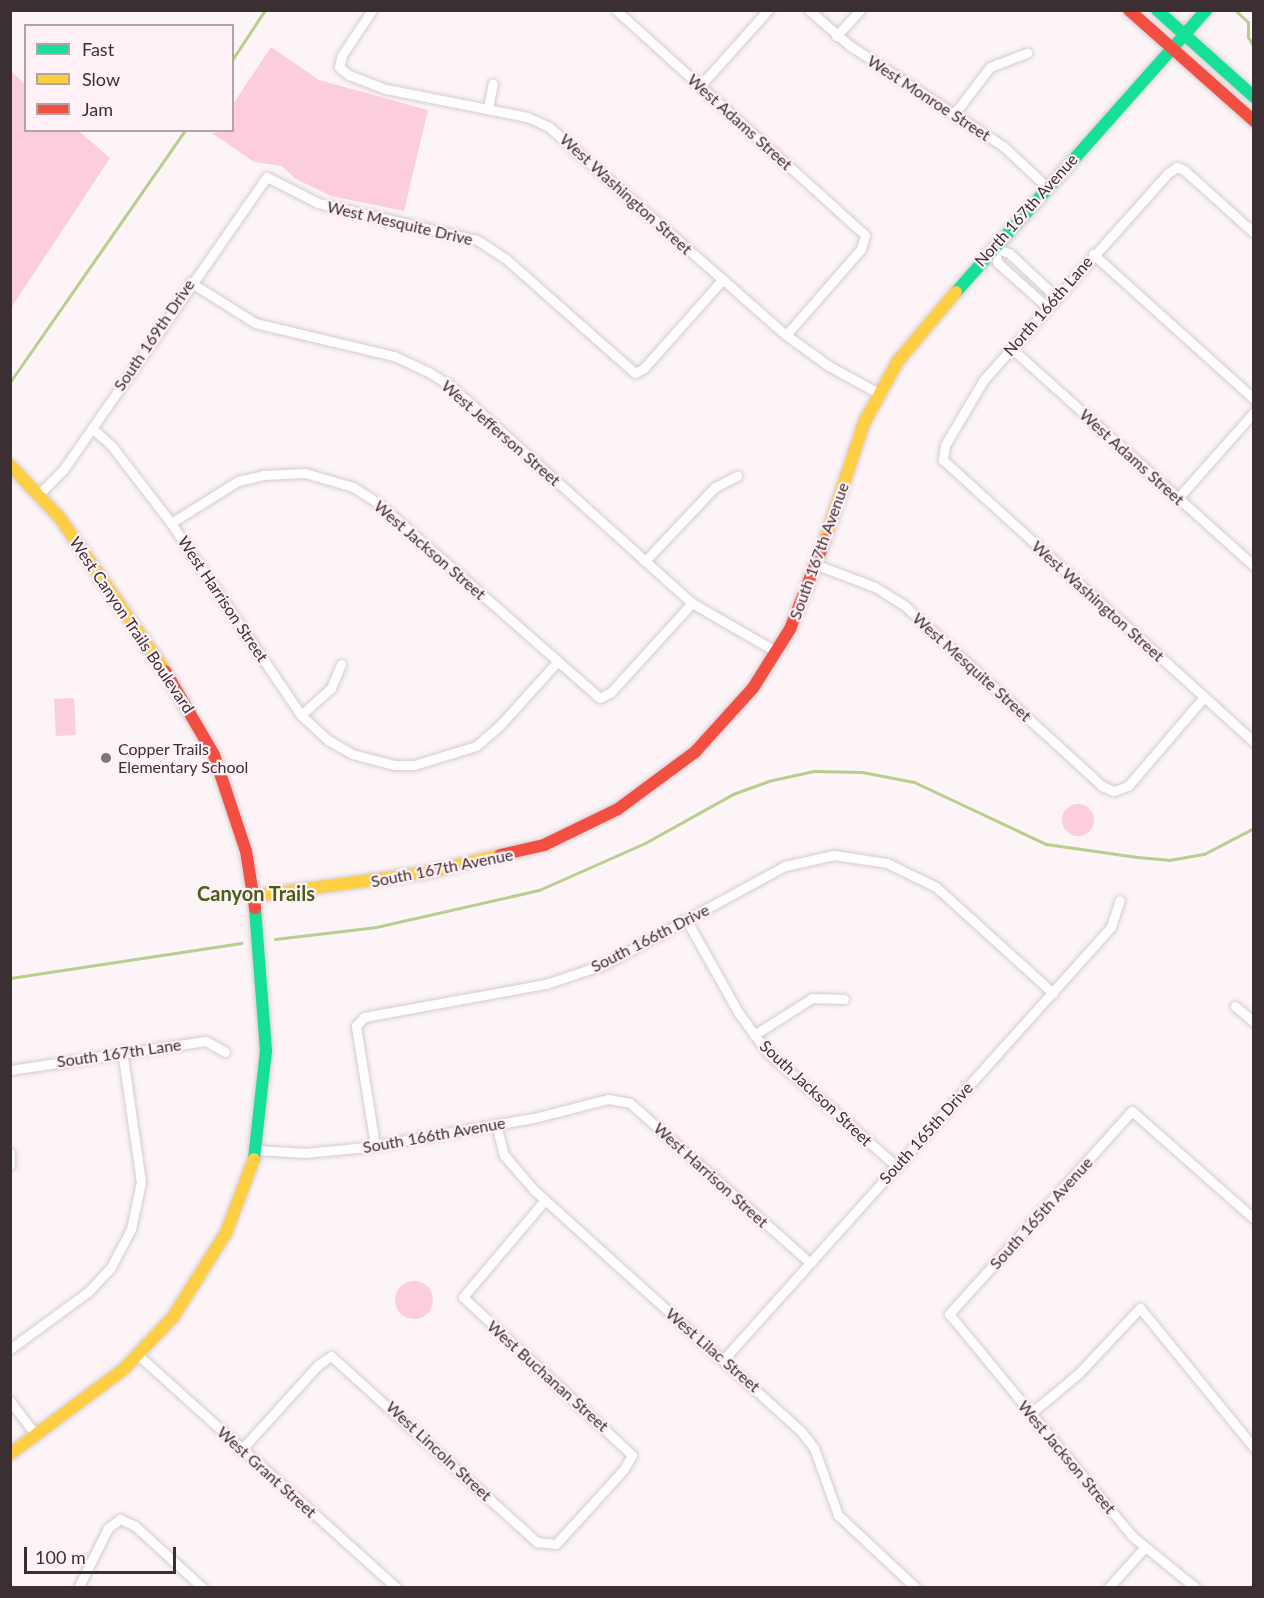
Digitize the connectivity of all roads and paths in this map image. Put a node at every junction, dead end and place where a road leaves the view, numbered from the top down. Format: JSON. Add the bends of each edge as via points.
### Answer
{"nodes":[{"id":1,"x":372,"y":10,"type":"edge"},
{"id":2,"x":616,"y":10,"type":"edge"},
{"id":3,"x":768,"y":10,"type":"edge"},
{"id":4,"x":809,"y":10,"type":"edge"},
{"id":5,"x":860,"y":10,"type":"edge"},
{"id":6,"x":1129,"y":10,"type":"edge"},
{"id":7,"x":1157,"y":10,"type":"edge"},
{"id":8,"x":1206,"y":10,"type":"edge"},
{"id":9,"x":1184,"y":35,"type":"junction"},
{"id":10,"x":836,"y":36,"type":"junction"},
{"id":11,"x":1172,"y":48,"type":"junction"},
{"id":12,"x":1027,"y":52,"type":"dead end"},
{"id":13,"x":493,"y":83,"type":"dead end"},
{"id":14,"x":700,"y":86,"type":"junction"},
{"id":15,"x":1254,"y":97,"type":"edge"},
{"id":16,"x":488,"y":108,"type":"junction"},
{"id":17,"x":954,"y":114,"type":"junction"},
{"id":18,"x":1254,"y":121,"type":"edge"},
{"id":19,"x":267,"y":177,"type":"joint"},
{"id":20,"x":1047,"y":187,"type":"junction"},
{"id":21,"x":1254,"y":232,"type":"edge"},
{"id":22,"x":993,"y":247,"type":"junction"},
{"id":23,"x":1093,"y":254,"type":"junction"},
{"id":24,"x":722,"y":280,"type":"junction"},
{"id":25,"x":190,"y":282,"type":"junction"},
{"id":26,"x":1055,"y":296,"type":"junction"},
{"id":27,"x":1046,"y":306,"type":"junction"},
{"id":28,"x":786,"y":335,"type":"junction"},
{"id":29,"x":1011,"y":348,"type":"junction"},
{"id":30,"x":878,"y":393,"type":"junction"},
{"id":31,"x":1254,"y":399,"type":"edge"},
{"id":32,"x":1254,"y":412,"type":"edge"},
{"id":33,"x":864,"y":423,"type":"joint"},
{"id":34,"x":92,"y":428,"type":"junction"},
{"id":35,"x":943,"y":460,"type":"joint"},
{"id":36,"x":10,"y":465,"type":"edge"},
{"id":37,"x":737,"y":476,"type":"dead end"},
{"id":38,"x":40,"y":493,"type":"junction"},
{"id":39,"x":1178,"y":498,"type":"junction"},
{"id":40,"x":171,"y":523,"type":"junction"},
{"id":41,"x":645,"y":561,"type":"junction"},
{"id":42,"x":817,"y":564,"type":"junction"},
{"id":43,"x":1254,"y":566,"type":"edge"},
{"id":44,"x":692,"y":603,"type":"junction"},
{"id":45,"x":777,"y":652,"type":"junction"},
{"id":46,"x":557,"y":662,"type":"junction"},
{"id":47,"x":342,"y":664,"type":"dead end"},
{"id":48,"x":1204,"y":697,"type":"junction"},
{"id":49,"x":301,"y":715,"type":"junction"},
{"id":50,"x":1254,"y":742,"type":"edge"},
{"id":51,"x":254,"y":896,"type":"junction"},
{"id":52,"x":1120,"y":900,"type":"dead end"},
{"id":53,"x":687,"y":921,"type":"junction"},
{"id":54,"x":1053,"y":993,"type":"junction"},
{"id":55,"x":844,"y":999,"type":"dead end"},
{"id":56,"x":1235,"y":1006,"type":"dead end"},
{"id":57,"x":1254,"y":1022,"type":"edge"},
{"id":58,"x":754,"y":1035,"type":"junction"},
{"id":59,"x":122,"y":1050,"type":"junction"},
{"id":60,"x":225,"y":1052,"type":"dead end"},
{"id":61,"x":10,"y":1070,"type":"edge"},
{"id":62,"x":608,"y":1099,"type":"joint"},
{"id":63,"x":496,"y":1124,"type":"junction"},
{"id":64,"x":375,"y":1145,"type":"junction"},
{"id":65,"x":257,"y":1150,"type":"junction"},
{"id":66,"x":10,"y":1153,"type":"edge"},
{"id":67,"x":10,"y":1165,"type":"edge"},
{"id":68,"x":896,"y":1166,"type":"junction"},
{"id":69,"x":545,"y":1200,"type":"junction"},
{"id":70,"x":1254,"y":1220,"type":"edge"},
{"id":71,"x":810,"y":1263,"type":"junction"},
{"id":72,"x":949,"y":1314,"type":"joint"},
{"id":73,"x":10,"y":1349,"type":"edge"},
{"id":74,"x":138,"y":1355,"type":"junction"},
{"id":75,"x":723,"y":1360,"type":"junction"},
{"id":76,"x":10,"y":1401,"type":"edge"},
{"id":77,"x":1031,"y":1413,"type":"junction"},
{"id":78,"x":36,"y":1435,"type":"junction"},
{"id":79,"x":1254,"y":1448,"type":"edge"},
{"id":80,"x":241,"y":1450,"type":"junction"},
{"id":81,"x":10,"y":1454,"type":"edge"},
{"id":82,"x":547,"y":1546,"type":"joint"},
{"id":83,"x":1145,"y":1547,"type":"junction"},
{"id":84,"x":78,"y":1587,"type":"edge"},
{"id":85,"x":203,"y":1587,"type":"edge"},
{"id":86,"x":397,"y":1587,"type":"edge"},
{"id":87,"x":916,"y":1587,"type":"edge"},
{"id":88,"x":1108,"y":1587,"type":"edge"},
{"id":89,"x":1196,"y":1587,"type":"edge"}],
"edges":[{"from":1,"to":16,"type":"street","name":"West Washington Street","via":[[342,55],[339,67],[349,75],[386,89]]},
{"from":2,"to":14,"type":"street","name":"West Adams Street"},
{"from":3,"to":14,"type":"street"},
{"from":4,"to":10,"type":"street","name":"West Monroe Street"},
{"from":5,"to":10,"type":"street"},
{"from":6,"to":11,"type":"street"},
{"from":7,"to":9,"type":"street"},
{"from":8,"to":9,"type":"street","name":"North 167th Avenue"},
{"from":9,"to":11,"type":"street","name":"North 167th Avenue"},
{"from":9,"to":15,"type":"street"},
{"from":10,"to":17,"type":"street","name":"West Monroe Street"},
{"from":11,"to":18,"type":"street"},
{"from":11,"to":20,"type":"street","name":"North 167th Avenue"},
{"from":12,"to":17,"type":"street","via":[[990,67]]},
{"from":13,"to":16,"type":"street"},
{"from":14,"to":28,"type":"street","name":"West Adams Street","via":[[865,235],[861,249]]},
{"from":16,"to":24,"type":"street","name":"West Washington Street","via":[[527,117],[561,135]]},
{"from":17,"to":20,"type":"street","name":"West Monroe Street","via":[[1016,156]]},
{"from":19,"to":24,"type":"street","name":"West Mesquite Drive","via":[[318,203],[477,240],[505,258],[635,373],[644,368]]},
{"from":19,"to":25,"type":"street","name":"South 169th Drive"},
{"from":20,"to":22,"type":"street","name":"North 167th Avenue"},
{"from":21,"to":23,"type":"street","name":"North 166th Lane","via":[[1177,167]]},
{"from":22,"to":26,"type":"street","via":[[1009,253]]},
{"from":22,"to":27,"type":"street","via":[[998,263]]},
{"from":22,"to":30,"type":"street","name":"North 167th Avenue","via":[[925,324]]},
{"from":23,"to":26,"type":"street","name":"North 166th Lane"},
{"from":23,"to":31,"type":"street"},
{"from":24,"to":28,"type":"street","name":"West Washington Street"},
{"from":25,"to":34,"type":"street","name":"South 169th Drive"},
{"from":25,"to":41,"type":"street","name":"West Jefferson Street","via":[[255,323],[394,356],[430,373],[452,387]]},
{"from":26,"to":27,"type":"street","name":"North 166th Lane"},
{"from":27,"to":29,"type":"street","name":"North 166th Lane"},
{"from":28,"to":30,"type":"street","name":"West Washington Street","via":[[829,366]]},
{"from":29,"to":35,"type":"street","name":"North 166th Lane","via":[[983,381],[945,445]]},
{"from":29,"to":39,"type":"street","name":"West Adams Street"},
{"from":30,"to":33,"type":"street","name":"North 167th Avenue"},
{"from":32,"to":39,"type":"street"},
{"from":33,"to":42,"type":"street","name":"South 167th Avenue"},
{"from":34,"to":38,"type":"street","name":"South 169th Drive","via":[[63,470]]},
{"from":34,"to":40,"type":"street","name":"West Harrison Street","via":[[111,445]]},
{"from":35,"to":48,"type":"street","name":"West Washington Street"},
{"from":36,"to":38,"type":"street","name":"West Canyon Trails Boulevard"},
{"from":37,"to":41,"type":"street","via":[[715,487]]},
{"from":38,"to":51,"type":"street","name":"West Canyon Trails Boulevard","via":[[197,722],[238,820]]},
{"from":39,"to":43,"type":"street","name":"West Adams Street"},
{"from":40,"to":46,"type":"street","name":"West Jackson Street","via":[[238,481],[263,475],[305,473],[353,488],[379,504]]},
{"from":40,"to":49,"type":"street","name":"West Harrison Street"},
{"from":41,"to":44,"type":"street","name":"West Jefferson Street"},
{"from":42,"to":45,"type":"street","name":"South 167th Avenue"},
{"from":42,"to":48,"type":"street","name":"West Mesquite Street","via":[[875,587],[905,606],[1102,786],[1114,791],[1128,786]]},
{"from":44,"to":45,"type":"street","name":"West Jefferson Street"},
{"from":44,"to":46,"type":"street","name":"West Jackson Street","via":[[619,684],[600,698]]},
{"from":45,"to":51,"type":"street","name":"South 167th Avenue","via":[[729,717],[678,767],[618,809],[544,845],[425,873]]},
{"from":46,"to":49,"type":"street","name":"West Harrison Street","via":[[476,746],[414,765],[363,759],[328,740]]},
{"from":47,"to":49,"type":"street","via":[[331,688]]},
{"from":48,"to":50,"type":"street","name":"West Washington Street"},
{"from":51,"to":65,"type":"street","name":"West Canyon Trails Boulevard","via":[[266,1051]]},
{"from":52,"to":54,"type":"street","name":"South 165th Drive","via":[[1111,927]]},
{"from":53,"to":54,"type":"street","name":"South 166th Drive","via":[[785,866],[834,855],[888,862],[936,886]]},
{"from":53,"to":58,"type":"street","name":"South Jackson Street"},
{"from":53,"to":64,"type":"street","name":"South 166th Drive","via":[[605,964],[546,984],[364,1017],[356,1026]]},
{"from":54,"to":68,"type":"street","name":"South 165th Drive"},
{"from":55,"to":58,"type":"street","via":[[812,998]]},
{"from":56,"to":57,"type":"street"},
{"from":58,"to":68,"type":"street","name":"South Jackson Street","via":[[768,1053]]},
{"from":59,"to":60,"type":"street","name":"South 167th Lane","via":[[206,1041]]},
{"from":59,"to":61,"type":"street","name":"South 167th Lane"},
{"from":59,"to":73,"type":"street","via":[[141,1182],[131,1229],[111,1267],[88,1292]]},
{"from":62,"to":63,"type":"street","name":"South 166th Avenue"},
{"from":62,"to":71,"type":"street","name":"West Harrison Street","via":[[630,1103]]},
{"from":63,"to":64,"type":"street","name":"South 166th Avenue"},
{"from":63,"to":69,"type":"street","name":"West Lilac Street","via":[[504,1155]]},
{"from":64,"to":65,"type":"street","name":"South 166th Avenue","via":[[304,1153]]},
{"from":65,"to":74,"type":"street","name":"West Canyon Trails Boulevard","via":[[216,1252],[183,1304]]},
{"from":66,"to":67,"type":"street"},
{"from":68,"to":71,"type":"street","name":"South 165th Drive"},
{"from":69,"to":75,"type":"street","name":"West Lilac Street"},
{"from":69,"to":82,"type":"street","name":"West Buchanan Street","via":[[462,1297],[632,1455],[624,1469],[556,1544]]},
{"from":70,"to":72,"type":"street","name":"South 165th Avenue","via":[[1132,1111]]},
{"from":71,"to":75,"type":"street","name":"South 165th Drive"},
{"from":72,"to":77,"type":"street","name":"West Jackson Street"},
{"from":74,"to":78,"type":"street","name":"West Canyon Trails Boulevard"},
{"from":74,"to":80,"type":"street","name":"West Grant Street"},
{"from":75,"to":87,"type":"street","name":"West Lilac Street","via":[[800,1430],[814,1448],[838,1515]]},
{"from":76,"to":78,"type":"street"},
{"from":77,"to":79,"type":"street","via":[[1078,1374],[1140,1308]]},
{"from":77,"to":83,"type":"street","name":"West Jackson Street"},
{"from":78,"to":81,"type":"street","name":"West Canyon Trails Boulevard"},
{"from":80,"to":82,"type":"street","name":"West Lincoln Street","via":[[318,1365],[331,1356],[537,1542]]},
{"from":80,"to":86,"type":"street","name":"West Grant Street"},
{"from":83,"to":88,"type":"street"},
{"from":83,"to":89,"type":"street","name":"West Jackson Street"},
{"from":84,"to":85,"type":"street","via":[[108,1528],[120,1520],[135,1526]]}]}
